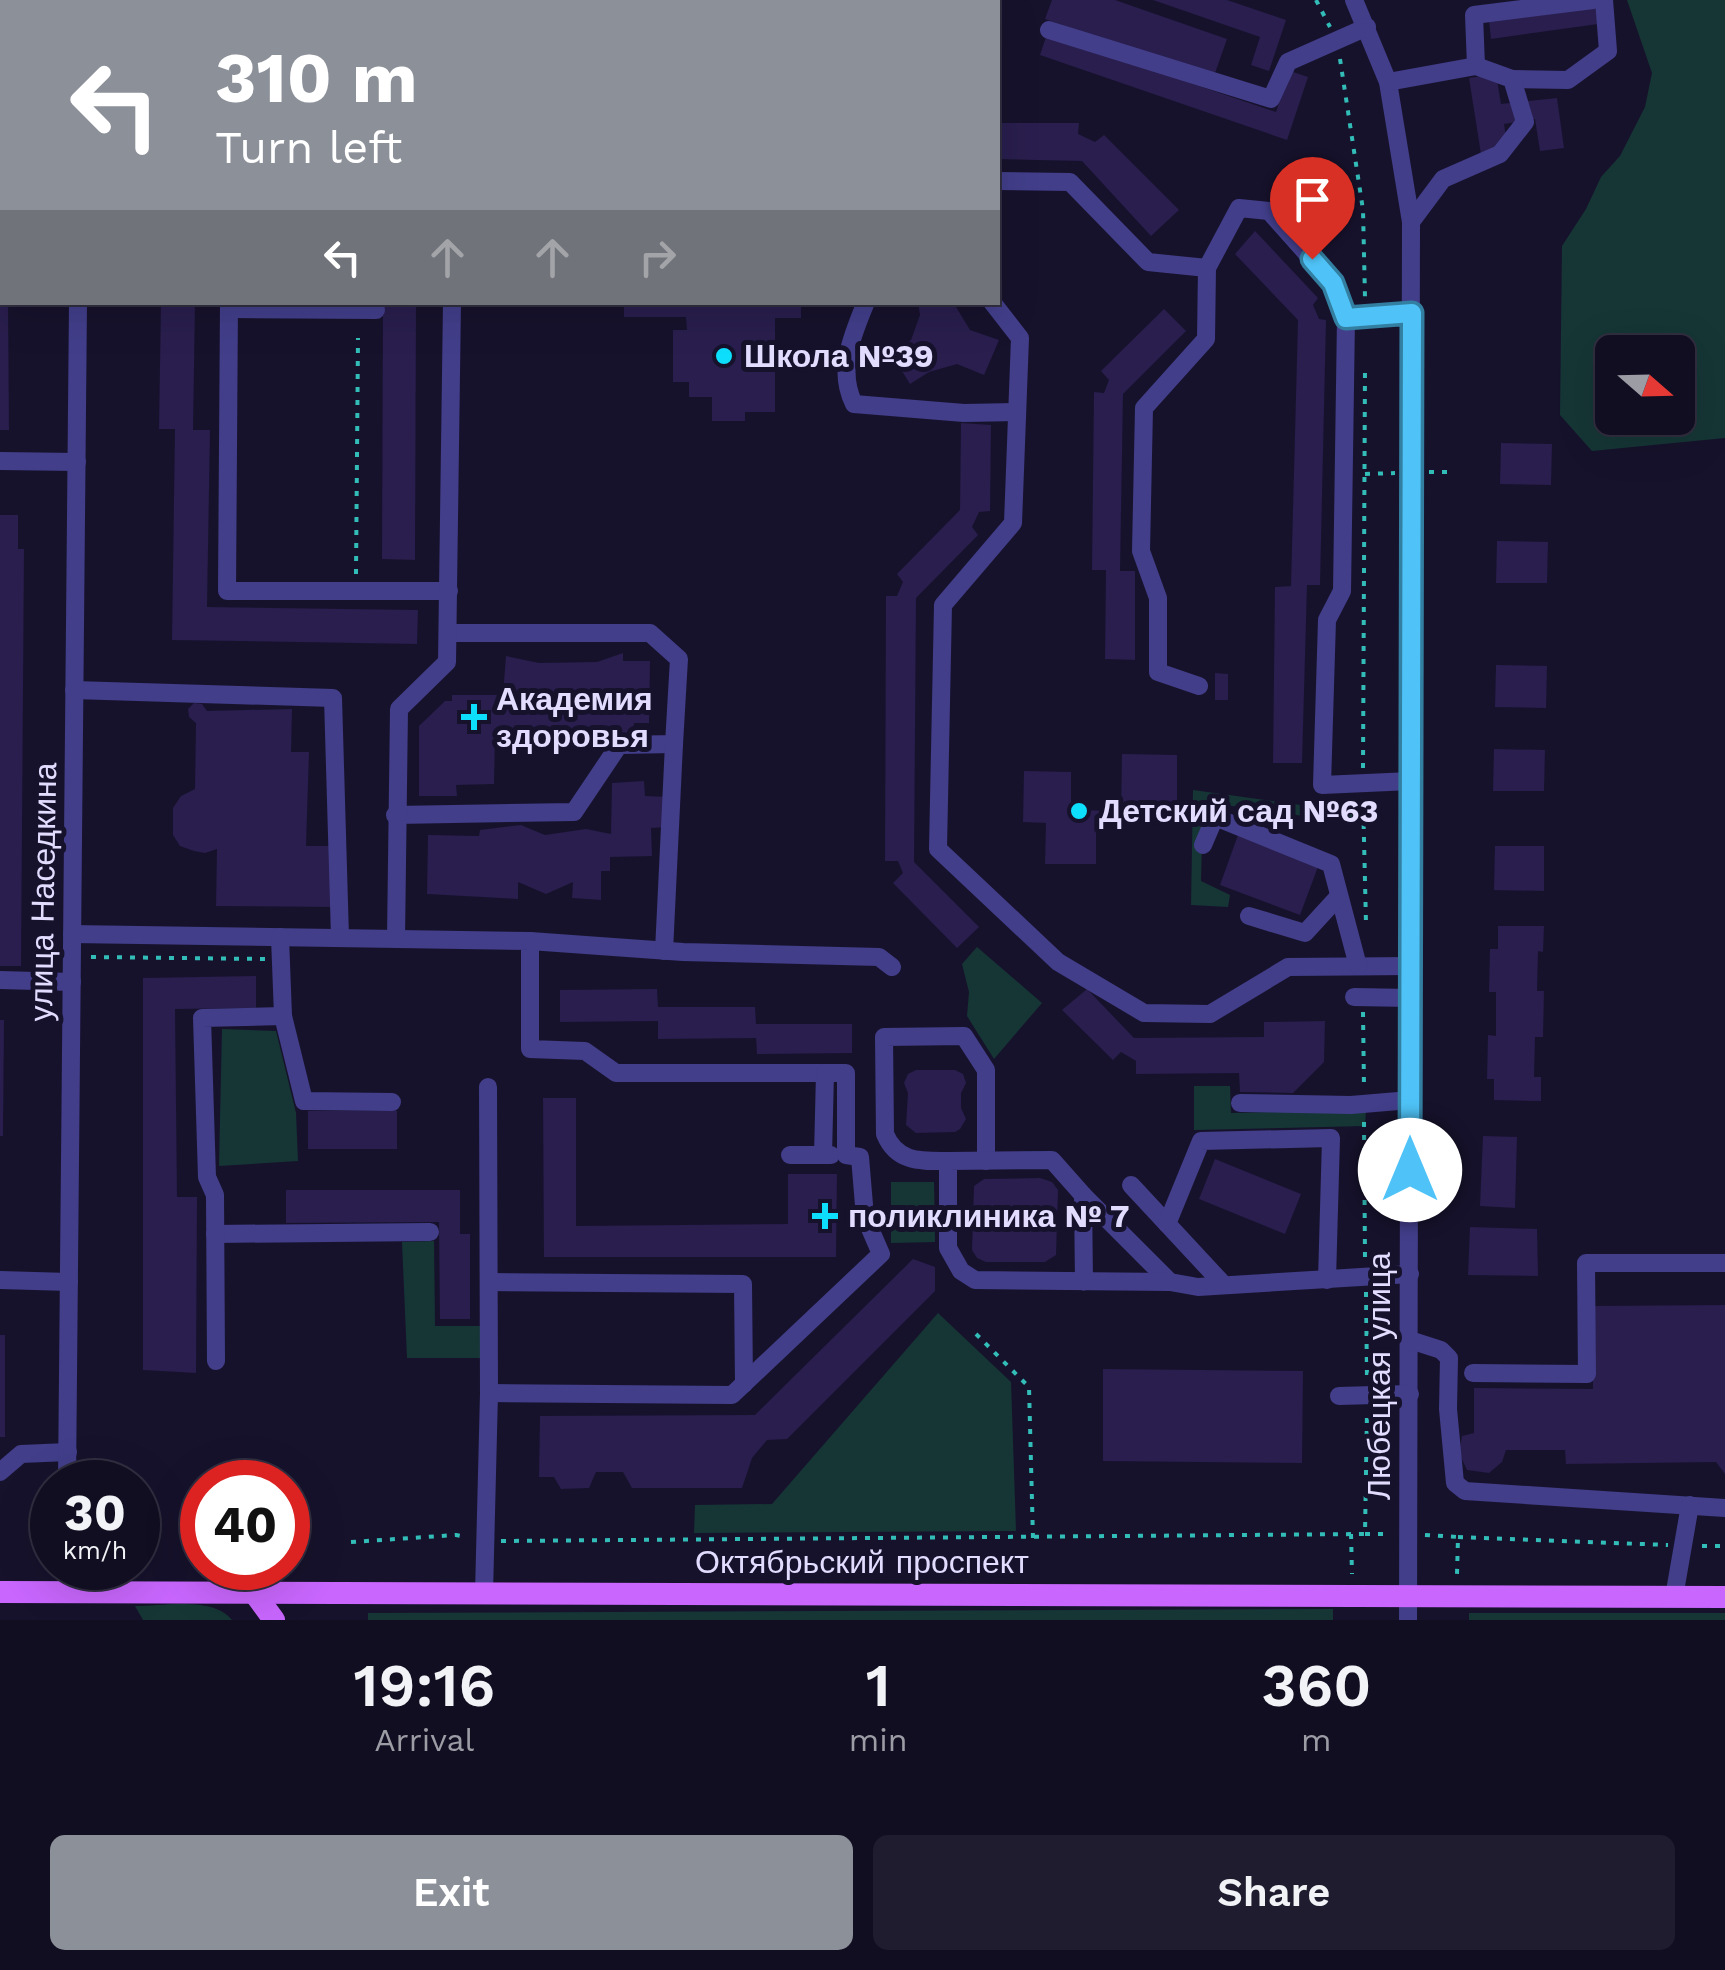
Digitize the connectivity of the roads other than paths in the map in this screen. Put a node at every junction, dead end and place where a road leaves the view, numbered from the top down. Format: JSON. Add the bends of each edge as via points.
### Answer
{"nodes":[{"id":1,"x":1354,"y":0,"type":"edge"},
{"id":2,"x":1593,"y":0,"type":"edge"},
{"id":3,"x":1604,"y":0,"type":"edge"},
{"id":4,"x":1367,"y":28,"type":"junction"},
{"id":5,"x":1049,"y":30,"type":"dead end"},
{"id":6,"x":1476,"y":66,"type":"junction"},
{"id":7,"x":1512,"y":79,"type":"junction"},
{"id":8,"x":1388,"y":82,"type":"junction"},
{"id":9,"x":1000,"y":181,"type":"edge"},
{"id":10,"x":1411,"y":222,"type":"junction"},
{"id":11,"x":1207,"y":268,"type":"junction"},
{"id":12,"x":78,"y":305,"type":"edge"},
{"id":13,"x":452,"y":305,"type":"edge"},
{"id":14,"x":865,"y":305,"type":"edge"},
{"id":15,"x":994,"y":305,"type":"edge"},
{"id":16,"x":229,"y":306,"type":"edge"},
{"id":17,"x":376,"y":310,"type":"dead end"},
{"id":18,"x":1412,"y":313,"type":"junction"},
{"id":19,"x":1356,"y":318,"type":"junction"},
{"id":20,"x":1017,"y":412,"type":"junction"},
{"id":21,"x":0,"y":462,"type":"edge"},
{"id":22,"x":77,"y":462,"type":"junction"},
{"id":23,"x":449,"y":591,"type":"junction"},
{"id":24,"x":448,"y":634,"type":"junction"},
{"id":25,"x":1199,"y":686,"type":"dead end"},
{"id":26,"x":74,"y":690,"type":"junction"},
{"id":27,"x":674,"y":744,"type":"junction"},
{"id":28,"x":1411,"y":781,"type":"junction"},
{"id":29,"x":395,"y":815,"type":"junction"},
{"id":30,"x":1203,"y":845,"type":"dead end"},
{"id":31,"x":1338,"y":897,"type":"junction"},
{"id":32,"x":1248,"y":916,"type":"dead end"},
{"id":33,"x":72,"y":934,"type":"junction"},
{"id":34,"x":340,"y":937,"type":"junction"},
{"id":35,"x":280,"y":938,"type":"junction"},
{"id":36,"x":396,"y":939,"type":"junction"},
{"id":37,"x":530,"y":941,"type":"junction"},
{"id":38,"x":664,"y":951,"type":"junction"},
{"id":39,"x":1358,"y":966,"type":"junction"},
{"id":40,"x":1411,"y":966,"type":"junction"},
{"id":41,"x":892,"y":967,"type":"dead end"},
{"id":42,"x":0,"y":980,"type":"edge"},
{"id":43,"x":72,"y":982,"type":"junction"},
{"id":44,"x":1358,"y":998,"type":"road end"},
{"id":45,"x":1410,"y":998,"type":"junction"},
{"id":46,"x":282,"y":1016,"type":"junction"},
{"id":47,"x":825,"y":1074,"type":"junction"},
{"id":48,"x":488,"y":1087,"type":"dead end"},
{"id":49,"x":1410,"y":1100,"type":"junction"},
{"id":50,"x":392,"y":1102,"type":"dead end"},
{"id":51,"x":1240,"y":1103,"type":"dead end"},
{"id":52,"x":790,"y":1155,"type":"dead end"},
{"id":53,"x":823,"y":1155,"type":"junction"},
{"id":54,"x":846,"y":1156,"type":"junction"},
{"id":55,"x":986,"y":1160,"type":"junction"},
{"id":56,"x":948,"y":1161,"type":"junction"},
{"id":57,"x":1131,"y":1185,"type":"dead end"},
{"id":58,"x":1084,"y":1195,"type":"junction"},
{"id":59,"x":1168,"y":1224,"type":"junction"},
{"id":60,"x":430,"y":1232,"type":"dead end"},
{"id":61,"x":215,"y":1234,"type":"junction"},
{"id":62,"x":1725,"y":1263,"type":"edge"},
{"id":63,"x":1410,"y":1274,"type":"junction"},
{"id":64,"x":0,"y":1280,"type":"edge"},
{"id":65,"x":1327,"y":1280,"type":"junction"},
{"id":66,"x":69,"y":1282,"type":"junction"},
{"id":67,"x":489,"y":1282,"type":"junction"},
{"id":68,"x":1084,"y":1282,"type":"junction"},
{"id":69,"x":1170,"y":1282,"type":"junction"},
{"id":70,"x":1223,"y":1284,"type":"junction"},
{"id":71,"x":1410,"y":1340,"type":"junction"},
{"id":72,"x":216,"y":1361,"type":"dead end"},
{"id":73,"x":1472,"y":1374,"type":"dead end"},
{"id":74,"x":744,"y":1384,"type":"junction"},
{"id":75,"x":490,"y":1393,"type":"junction"},
{"id":76,"x":1410,"y":1394,"type":"junction"},
{"id":77,"x":1338,"y":1396,"type":"dead end"},
{"id":78,"x":68,"y":1452,"type":"junction"},
{"id":79,"x":68,"y":1460,"type":"edge"},
{"id":80,"x":0,"y":1472,"type":"edge"},
{"id":81,"x":1690,"y":1505,"type":"junction"},
{"id":82,"x":1725,"y":1508,"type":"edge"},
{"id":83,"x":0,"y":1592,"type":"edge"},
{"id":84,"x":66,"y":1592,"type":"joint"},
{"id":85,"x":255,"y":1594,"type":"junction"},
{"id":86,"x":484,"y":1594,"type":"junction"},
{"id":87,"x":1408,"y":1594,"type":"junction"},
{"id":88,"x":1725,"y":1596,"type":"edge"},
{"id":89,"x":1674,"y":1597,"type":"junction"},
{"id":90,"x":274,"y":1620,"type":"edge"},
{"id":91,"x":1408,"y":1620,"type":"edge"}],
"edges":[{"from":1,"to":4,"type":"street","name":"Любецкая улица"},
{"from":2,"to":6,"type":"street","via":[[1474,14]]},
{"from":3,"to":7,"type":"street","via":[[1608,51],[1568,80]]},
{"from":4,"to":5,"type":"street","via":[[1288,62],[1271,99]]},
{"from":4,"to":8,"type":"street","name":"Любецкая улица"},
{"from":6,"to":7,"type":"street"},
{"from":6,"to":8,"type":"street"},
{"from":7,"to":10,"type":"street","via":[[1525,122],[1500,154],[1444,179]]},
{"from":8,"to":10,"type":"street","name":"Любецкая улица"},
{"from":9,"to":11,"type":"street","via":[[1070,182],[1148,262]]},
{"from":10,"to":18,"type":"street","name":"Любецкая улица"},
{"from":11,"to":19,"type":"street","via":[[1240,208],[1269,212]]},
{"from":11,"to":25,"type":"street","via":[[1206,339],[1144,408],[1141,551],[1158,598],[1158,672]]},
{"from":12,"to":22,"type":"street","name":"улица Наседкина"},
{"from":13,"to":23,"type":"street"},
{"from":14,"to":20,"type":"street","via":[[846,360],[846,388],[854,404]]},
{"from":15,"to":20,"type":"street","via":[[1020,338]]},
{"from":16,"to":17,"type":"street"},
{"from":16,"to":23,"type":"street","via":[[227,590]]},
{"from":18,"to":19,"type":"street"},
{"from":18,"to":28,"type":"street","name":"Любецкая улица"},
{"from":19,"to":28,"type":"street","via":[[1342,591],[1328,620],[1322,785]]},
{"from":20,"to":39,"type":"street","via":[[1014,523],[944,605],[938,849],[1058,962],[1144,1012],[1210,1014],[1288,967]]},
{"from":21,"to":22,"type":"street"},
{"from":22,"to":26,"type":"street","name":"улица Наседкина"},
{"from":23,"to":24,"type":"street"},
{"from":24,"to":27,"type":"street","via":[[650,633],[679,659]]},
{"from":24,"to":29,"type":"street","via":[[447,662],[398,709]]},
{"from":26,"to":33,"type":"street","name":"улица Наседкина"},
{"from":26,"to":34,"type":"street","via":[[334,698]]},
{"from":27,"to":29,"type":"street","via":[[619,745],[574,812]]},
{"from":27,"to":38,"type":"street"},
{"from":28,"to":40,"type":"street","name":"Любецкая улица"},
{"from":29,"to":36,"type":"street"},
{"from":30,"to":31,"type":"street","via":[[1215,817],[1332,864]]},
{"from":31,"to":32,"type":"street","via":[[1306,933]]},
{"from":31,"to":39,"type":"street"},
{"from":33,"to":35,"type":"street"},
{"from":33,"to":43,"type":"street","name":"улица Наседкина"},
{"from":34,"to":35,"type":"street"},
{"from":34,"to":36,"type":"street"},
{"from":35,"to":46,"type":"street"},
{"from":36,"to":37,"type":"street"},
{"from":37,"to":38,"type":"street"},
{"from":37,"to":47,"type":"street","via":[[530,1049],[585,1051],[616,1073]]},
{"from":38,"to":41,"type":"street","via":[[879,957]]},
{"from":39,"to":40,"type":"street"},
{"from":40,"to":45,"type":"street","name":"Любецкая улица"},
{"from":42,"to":43,"type":"street"},
{"from":43,"to":66,"type":"street","name":"улица Наседкина"},
{"from":44,"to":45,"type":"street"},
{"from":45,"to":49,"type":"street","name":"Любецкая улица"},
{"from":46,"to":50,"type":"street","via":[[304,1101]]},
{"from":46,"to":61,"type":"street","via":[[202,1018],[206,1177],[214,1195]]},
{"from":47,"to":53,"type":"street"},
{"from":47,"to":54,"type":"street","via":[[846,1074]]},
{"from":48,"to":67,"type":"street"},
{"from":49,"to":51,"type":"street"},
{"from":49,"to":63,"type":"street","name":"Любецкая улица"},
{"from":52,"to":53,"type":"street"},
{"from":53,"to":54,"type":"street"},
{"from":54,"to":74,"type":"street","via":[[860,1157],[864,1218],[881,1254]]},
{"from":55,"to":56,"type":"street"},
{"from":55,"to":56,"type":"street","via":[[986,1070],[964,1036],[884,1037],[884,1134],[897,1153],[912,1160]]},
{"from":55,"to":58,"type":"street","via":[[1052,1160]]},
{"from":56,"to":68,"type":"street","via":[[948,1248],[961,1271],[984,1283]]},
{"from":57,"to":59,"type":"street"},
{"from":58,"to":68,"type":"street"},
{"from":58,"to":69,"type":"street"},
{"from":59,"to":65,"type":"street","via":[[1201,1140],[1331,1138]]},
{"from":59,"to":70,"type":"street"},
{"from":60,"to":61,"type":"street"},
{"from":61,"to":72,"type":"street"},
{"from":62,"to":73,"type":"street","via":[[1586,1263],[1587,1374]]},
{"from":63,"to":65,"type":"street"},
{"from":63,"to":71,"type":"street","name":"Любецкая улица"},
{"from":64,"to":66,"type":"street"},
{"from":65,"to":70,"type":"street"},
{"from":66,"to":78,"type":"street","name":"улица Наседкина"},
{"from":67,"to":74,"type":"street","via":[[744,1284]]},
{"from":67,"to":75,"type":"street"},
{"from":68,"to":69,"type":"street"},
{"from":69,"to":70,"type":"street"},
{"from":71,"to":76,"type":"street","name":"Любецкая улица"},
{"from":71,"to":81,"type":"street","via":[[1449,1358],[1455,1482],[1465,1491]]},
{"from":74,"to":75,"type":"street","via":[[732,1395]]},
{"from":75,"to":86,"type":"street"},
{"from":76,"to":77,"type":"street"},
{"from":76,"to":87,"type":"street","name":"Любецкая улица"},
{"from":78,"to":79,"type":"street","name":"улица Наседкина"},
{"from":78,"to":80,"type":"street","via":[[21,1454]]},
{"from":81,"to":82,"type":"street"},
{"from":81,"to":89,"type":"street"},
{"from":83,"to":84,"type":"main road","name":"Октябрьский проспект"},
{"from":84,"to":85,"type":"main road","name":"Октябрьский проспект"},
{"from":85,"to":86,"type":"main road","name":"Октябрьский проспект"},
{"from":85,"to":90,"type":"main road"},
{"from":86,"to":87,"type":"main road","name":"Октябрьский проспект"},
{"from":87,"to":89,"type":"main road","name":"Октябрьский проспект"},
{"from":87,"to":91,"type":"street","name":"Любецкая улица"},
{"from":88,"to":89,"type":"main road","name":"Октябрьский проспект"}]}
